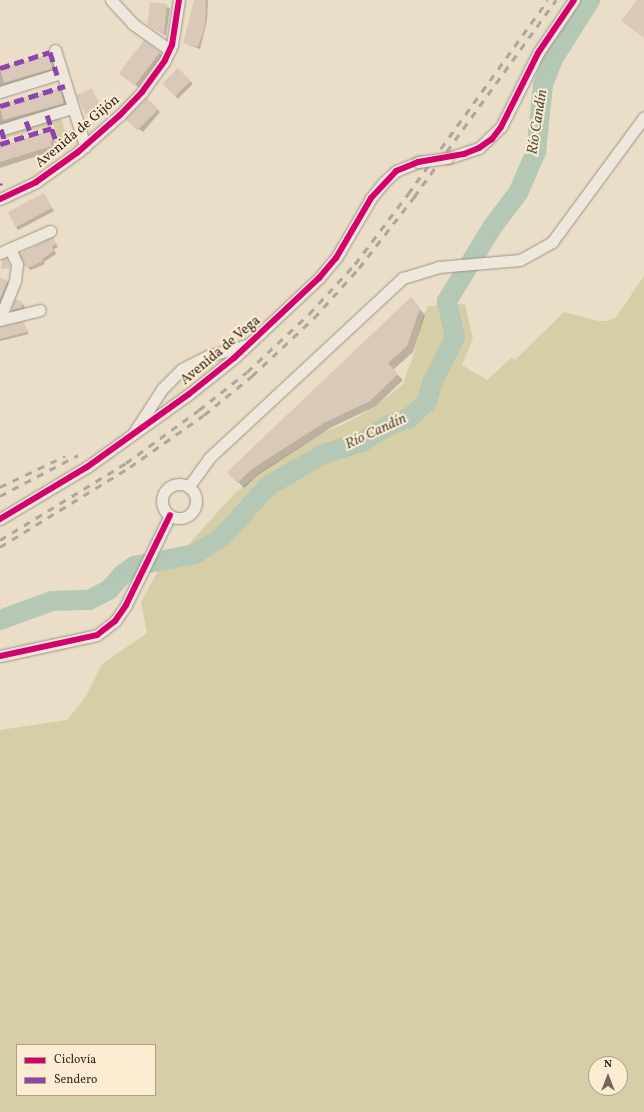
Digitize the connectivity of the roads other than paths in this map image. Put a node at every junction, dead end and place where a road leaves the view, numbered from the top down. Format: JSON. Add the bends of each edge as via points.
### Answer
{"nodes":[{"id":1,"x":111,"y":0,"type":"edge"},
{"id":2,"x":179,"y":0,"type":"edge"},
{"id":3,"x":574,"y":0,"type":"edge"},
{"id":4,"x":54,"y":50,"type":"dead end"},
{"id":5,"x":170,"y":50,"type":"junction"},
{"id":6,"x":61,"y":73,"type":"junction"},
{"id":7,"x":0,"y":92,"type":"edge"},
{"id":8,"x":72,"y":108,"type":"junction"},
{"id":9,"x":644,"y":117,"type":"edge"},
{"id":10,"x":0,"y":130,"type":"edge"},
{"id":11,"x":85,"y":146,"type":"junction"},
{"id":12,"x":0,"y":199,"type":"edge"},
{"id":13,"x":50,"y":231,"type":"dead end"},
{"id":14,"x":2,"y":251,"type":"edge"},
{"id":15,"x":40,"y":310,"type":"dead end"},
{"id":16,"x":0,"y":319,"type":"edge"},
{"id":17,"x":249,"y":344,"type":"junction"},
{"id":18,"x":132,"y":436,"type":"junction"},
{"id":19,"x":189,"y":486,"type":"junction"},
{"id":20,"x":170,"y":515,"type":"junction"},
{"id":21,"x":0,"y":519,"type":"edge"},
{"id":22,"x":0,"y":656,"type":"edge"}],
"edges":[{"from":1,"to":5,"type":"street","via":[[133,24]]},
{"from":2,"to":5,"type":"street","name":"Avenida de Gijón"},
{"from":3,"to":17,"type":"street","name":"Avenida de Vega","bridge":true,"via":[[538,53],[501,127],[479,148],[448,158],[418,162],[396,171],[371,198],[336,258],[301,296]]},
{"from":4,"to":6,"type":"street"},
{"from":5,"to":11,"type":"street","name":"Avenida de Gijón","via":[[142,92]]},
{"from":6,"to":7,"type":"street"},
{"from":6,"to":8,"type":"street"},
{"from":8,"to":10,"type":"street"},
{"from":8,"to":11,"type":"street"},
{"from":9,"to":19,"type":"street","via":[[552,242],[527,257],[502,263],[438,267],[403,278],[209,458]]},
{"from":11,"to":12,"type":"street","name":"Avenida de Gijón","via":[[36,182]]},
{"from":13,"to":14,"type":"street"},
{"from":14,"to":16,"type":"street","via":[[17,264],[15,281]]},
{"from":15,"to":16,"type":"street"},
{"from":17,"to":18,"type":"street","name":"Avenida de Vega","via":[[189,394]]},
{"from":17,"to":18,"type":"street","via":[[208,356],[182,369],[162,389]]},
{"from":18,"to":21,"type":"street","name":"Avenida de Vega","via":[[87,467]]},
{"from":19,"to":20,"type":"street","via":[[173,485],[165,491],[162,502]]},
{"from":19,"to":20,"type":"street","via":[[196,496],[192,512],[181,518]]},
{"from":20,"to":22,"type":"street","via":[[116,622],[97,635]]}]}
